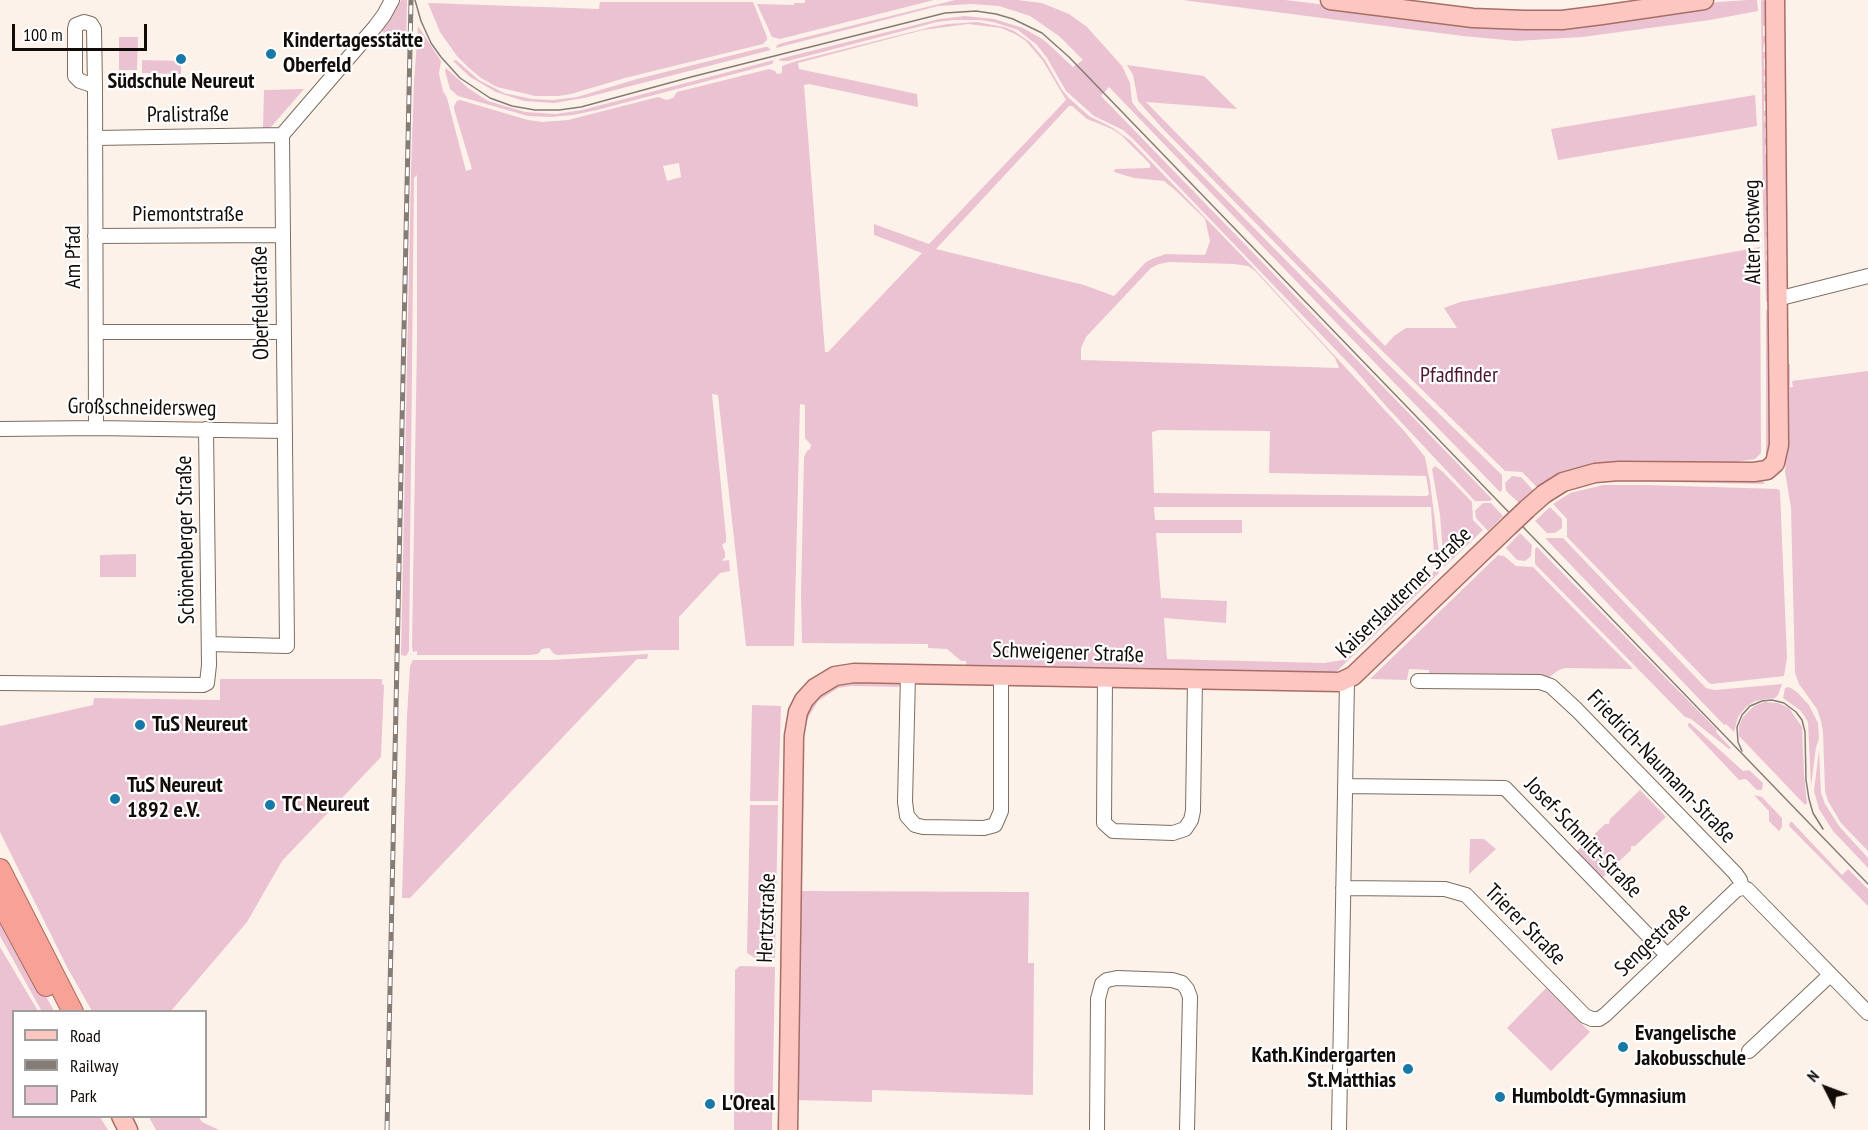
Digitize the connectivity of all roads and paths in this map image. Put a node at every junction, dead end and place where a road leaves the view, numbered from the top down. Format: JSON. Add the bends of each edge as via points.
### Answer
{"nodes":[{"id":1,"x":392,"y":0,"type":"edge"},
{"id":2,"x":1330,"y":0,"type":"edge"},
{"id":3,"x":1704,"y":0,"type":"edge"},
{"id":4,"x":1775,"y":0,"type":"edge"},
{"id":5,"x":95,"y":86,"type":"dead end"},
{"id":6,"x":282,"y":135,"type":"junction"},
{"id":7,"x":95,"y":138,"type":"junction"},
{"id":8,"x":282,"y":235,"type":"junction"},
{"id":9,"x":95,"y":236,"type":"junction"},
{"id":10,"x":1868,"y":276,"type":"edge"},
{"id":11,"x":1777,"y":299,"type":"junction"},
{"id":12,"x":96,"y":332,"type":"junction"},
{"id":13,"x":283,"y":332,"type":"junction"},
{"id":14,"x":96,"y":428,"type":"junction"},
{"id":15,"x":0,"y":429,"type":"edge"},
{"id":16,"x":206,"y":429,"type":"junction"},
{"id":17,"x":284,"y":431,"type":"junction"},
{"id":18,"x":1774,"y":464,"type":"joint"},
{"id":19,"x":208,"y":644,"type":"junction"},
{"id":20,"x":287,"y":646,"type":"joint"},
{"id":21,"x":908,"y":675,"type":"junction"},
{"id":22,"x":1001,"y":675,"type":"junction"},
{"id":23,"x":1105,"y":678,"type":"junction"},
{"id":24,"x":1195,"y":680,"type":"junction"},
{"id":25,"x":1347,"y":680,"type":"junction"},
{"id":26,"x":1418,"y":681,"type":"dead end"},
{"id":27,"x":0,"y":683,"type":"edge"},
{"id":28,"x":800,"y":708,"type":"joint"},
{"id":29,"x":1345,"y":786,"type":"junction"},
{"id":30,"x":0,"y":869,"type":"edge"},
{"id":31,"x":1343,"y":888,"type":"junction"},
{"id":32,"x":1742,"y":888,"type":"junction"},
{"id":33,"x":0,"y":901,"type":"edge"},
{"id":34,"x":1667,"y":955,"type":"junction"},
{"id":35,"x":1830,"y":975,"type":"junction"},
{"id":36,"x":59,"y":1010,"type":"edge"},
{"id":37,"x":72,"y":1010,"type":"edge"},
{"id":38,"x":1868,"y":1013,"type":"edge"},
{"id":39,"x":1592,"y":1019,"type":"joint"},
{"id":40,"x":1749,"y":1051,"type":"dead end"},
{"id":41,"x":788,"y":1130,"type":"edge"},
{"id":42,"x":1097,"y":1130,"type":"edge"},
{"id":43,"x":1187,"y":1130,"type":"edge"},
{"id":44,"x":1339,"y":1130,"type":"edge"}],
"edges":[{"from":1,"to":6,"type":"street","via":[[375,27]]},
{"from":2,"to":3,"type":"main road","via":[[1525,21],[1562,20]]},
{"from":4,"to":11,"type":"main road","name":"Alter Postweg"},
{"from":5,"to":7,"type":"street","name":"Am Pfad"},
{"from":6,"to":7,"type":"street","name":"Pralistraße"},
{"from":6,"to":8,"type":"street","name":"Oberfeldstraße"},
{"from":7,"to":9,"type":"street","name":"Am Pfad"},
{"from":8,"to":9,"type":"street","name":"Piemontstraße"},
{"from":8,"to":13,"type":"street","name":"Oberfeldstraße"},
{"from":9,"to":12,"type":"street","name":"Am Pfad"},
{"from":10,"to":11,"type":"street"},
{"from":11,"to":18,"type":"main road","name":"Alter Postweg","via":[[1779,445]]},
{"from":12,"to":13,"type":"street"},
{"from":12,"to":14,"type":"street","name":"Am Pfad"},
{"from":13,"to":17,"type":"street","name":"Oberfeldstraße"},
{"from":14,"to":15,"type":"street","name":"Großschneidersweg"},
{"from":14,"to":16,"type":"street","name":"Großschneidersweg"},
{"from":16,"to":17,"type":"street","name":"Großschneidersweg"},
{"from":16,"to":19,"type":"street","name":"Schönenberger Straße"},
{"from":17,"to":20,"type":"street","name":"Oberfeldstraße"},
{"from":18,"to":25,"type":"main road","name":"Kaiserslauterner Straße","bridge":true,"via":[[1754,472],[1619,471],[1563,482],[1527,509]]},
{"from":19,"to":20,"type":"street","name":"Schönenberger Straße"},
{"from":19,"to":27,"type":"street","via":[[208,679],[203,685]]},
{"from":21,"to":22,"type":"main road","name":"Schweigener Straße"},
{"from":21,"to":22,"type":"street","via":[[907,816],[923,827],[984,828],[995,825],[1001,811]]},
{"from":21,"to":28,"type":"main road","name":"Schweigener Straße","via":[[835,676],[815,688]]},
{"from":22,"to":23,"type":"main road","name":"Schweigener Straße"},
{"from":23,"to":24,"type":"main road","name":"Schweigener Straße"},
{"from":23,"to":24,"type":"street","via":[[1104,823],[1113,831],[1173,833],[1185,829],[1191,820]]},
{"from":24,"to":25,"type":"main road","name":"Schweigener Straße"},
{"from":25,"to":29,"type":"street","name":"Kaiserslauterner Straße"},
{"from":26,"to":32,"type":"street","name":"Friedrich-Naumann-Straße","via":[[1540,682],[1551,686],[1735,873]]},
{"from":28,"to":41,"type":"main road","name":"Hertzstraße","via":[[794,736]]},
{"from":29,"to":31,"type":"street","name":"Kaiserslauterner Straße"},
{"from":29,"to":34,"type":"street","name":"Josef-Schmitt-Straße","via":[[1505,788]]},
{"from":30,"to":37,"type":"highway"},
{"from":31,"to":39,"type":"street","name":"Trierer Straße","via":[[1445,889],[1466,895]]},
{"from":31,"to":44,"type":"street","name":"Kaiserslauterner Straße"},
{"from":32,"to":34,"type":"street","name":"Sengestraße"},
{"from":32,"to":35,"type":"street","name":"Friedrich-Naumann-Straße","via":[[1748,889]]},
{"from":33,"to":36,"type":"highway"},
{"from":34,"to":39,"type":"street","name":"Sengestraße","via":[[1605,1015]]},
{"from":35,"to":38,"type":"street","name":"Friedrich-Naumann-Straße"},
{"from":35,"to":40,"type":"street"},
{"from":42,"to":43,"type":"street","via":[[1098,999],[1102,984],[1117,978],[1172,980],[1182,983],[1190,997]]}]}
